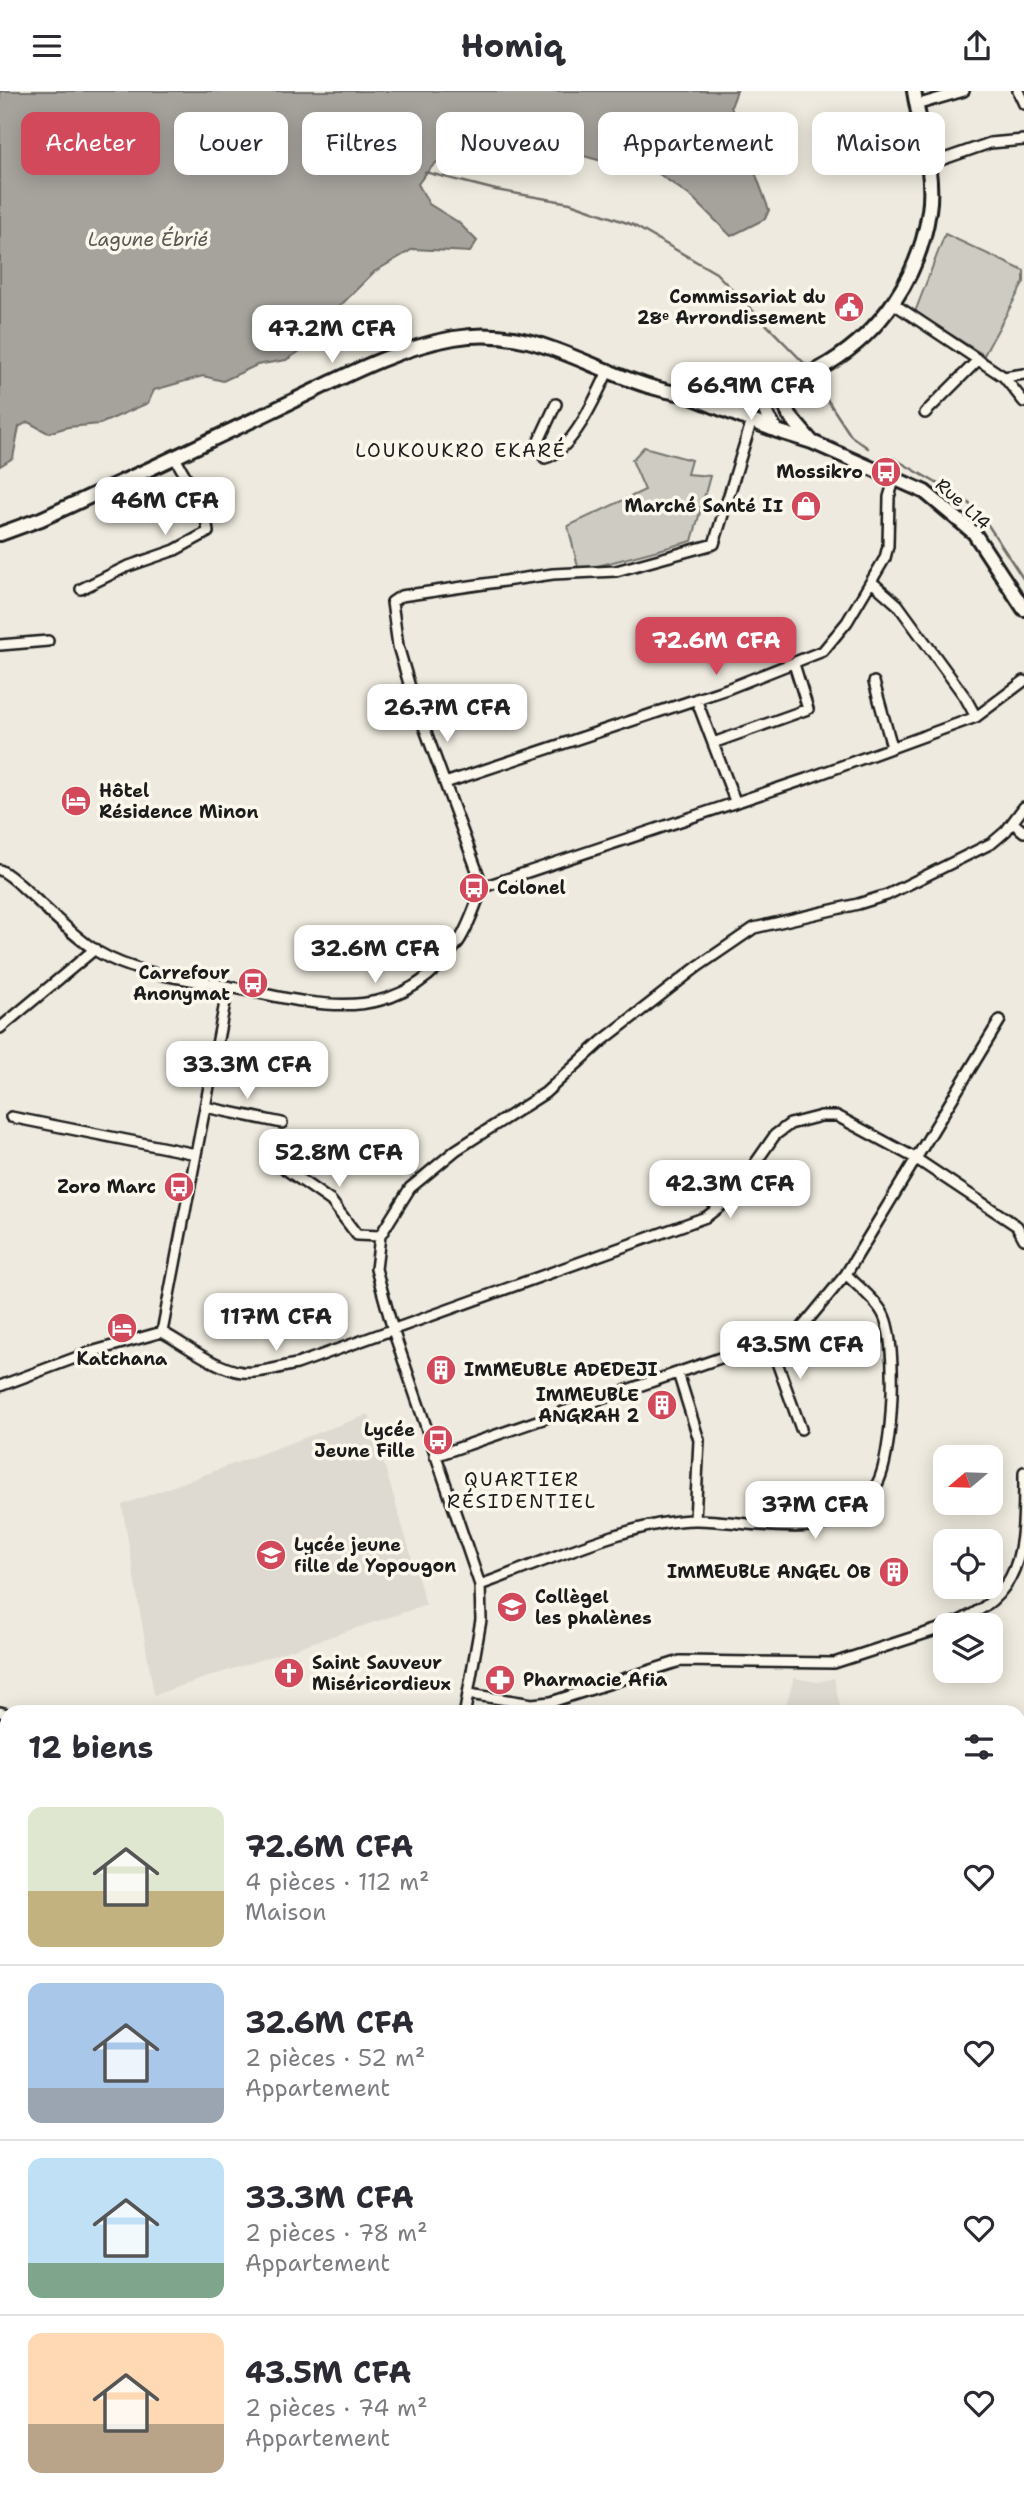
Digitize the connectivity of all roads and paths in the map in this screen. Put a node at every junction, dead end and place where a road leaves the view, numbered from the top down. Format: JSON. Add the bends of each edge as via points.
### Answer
{"nodes":[{"id":1,"x":914,"y":91,"type":"edge"},
{"id":2,"x":964,"y":91,"type":"edge"},
{"id":3,"x":1018,"y":91,"type":"edge"},
{"id":4,"x":1024,"y":104,"type":"edge"},
{"id":5,"x":916,"y":105,"type":"junction"},
{"id":6,"x":917,"y":112,"type":"edge"},
{"id":7,"x":1024,"y":140,"type":"edge"},
{"id":8,"x":945,"y":159,"type":"edge"},
{"id":9,"x":927,"y":175,"type":"edge"},
{"id":10,"x":894,"y":304,"type":"junction"},
{"id":11,"x":977,"y":362,"type":"junction"},
{"id":12,"x":609,"y":369,"type":"junction"},
{"id":13,"x":1024,"y":374,"type":"edge"},
{"id":14,"x":1004,"y":377,"type":"junction"},
{"id":15,"x":778,"y":387,"type":"junction"},
{"id":16,"x":758,"y":392,"type":"junction"},
{"id":17,"x":681,"y":393,"type":"junction"},
{"id":18,"x":1024,"y":402,"type":"edge"},
{"id":19,"x":556,"y":404,"type":"dead end"},
{"id":20,"x":925,"y":413,"type":"dead end"},
{"id":21,"x":751,"y":423,"type":"junction"},
{"id":22,"x":777,"y":431,"type":"junction"},
{"id":23,"x":812,"y":442,"type":"junction"},
{"id":24,"x":175,"y":458,"type":"junction"},
{"id":25,"x":895,"y":477,"type":"junction"},
{"id":26,"x":0,"y":534,"type":"edge"},
{"id":27,"x":873,"y":583,"type":"junction"},
{"id":28,"x":81,"y":589,"type":"dead end"},
{"id":29,"x":1024,"y":608,"type":"edge"},
{"id":30,"x":48,"y":641,"type":"dead end"},
{"id":31,"x":0,"y":645,"type":"edge"},
{"id":32,"x":794,"y":664,"type":"junction"},
{"id":33,"x":1024,"y":681,"type":"edge"},
{"id":34,"x":874,"y":682,"type":"dead end"},
{"id":35,"x":696,"y":699,"type":"junction"},
{"id":36,"x":976,"y":717,"type":"junction"},
{"id":37,"x":713,"y":743,"type":"junction"},
{"id":38,"x":892,"y":747,"type":"junction"},
{"id":39,"x":445,"y":783,"type":"junction"},
{"id":40,"x":735,"y":801,"type":"junction"},
{"id":41,"x":1024,"y":807,"type":"edge"},
{"id":42,"x":1013,"y":823,"type":"junction"},
{"id":43,"x":1024,"y":832,"type":"edge"},
{"id":44,"x":0,"y":870,"type":"edge"},
{"id":45,"x":483,"y":887,"type":"junction"},
{"id":46,"x":94,"y":950,"type":"junction"},
{"id":47,"x":228,"y":987,"type":"junction"},
{"id":48,"x":1000,"y":1020,"type":"dead end"},
{"id":49,"x":0,"y":1028,"type":"edge"},
{"id":50,"x":205,"y":1107,"type":"junction"},
{"id":51,"x":11,"y":1117,"type":"dead end"},
{"id":52,"x":282,"y":1123,"type":"dead end"},
{"id":53,"x":196,"y":1154,"type":"junction"},
{"id":54,"x":915,"y":1158,"type":"junction"},
{"id":55,"x":285,"y":1169,"type":"dead end"},
{"id":56,"x":380,"y":1236,"type":"junction"},
{"id":57,"x":1024,"y":1239,"type":"edge"},
{"id":58,"x":846,"y":1274,"type":"junction"},
{"id":59,"x":393,"y":1330,"type":"junction"},
{"id":60,"x":162,"y":1332,"type":"junction"},
{"id":61,"x":770,"y":1343,"type":"junction"},
{"id":62,"x":678,"y":1373,"type":"junction"},
{"id":63,"x":0,"y":1386,"type":"edge"},
{"id":64,"x":801,"y":1429,"type":"dead end"},
{"id":65,"x":435,"y":1456,"type":"junction"},
{"id":66,"x":1024,"y":1472,"type":"edge"},
{"id":67,"x":695,"y":1520,"type":"junction"},
{"id":68,"x":480,"y":1585,"type":"junction"},
{"id":69,"x":977,"y":1613,"type":"edge"},
{"id":70,"x":933,"y":1631,"type":"edge"},
{"id":71,"x":469,"y":1694,"type":"junction"},
{"id":72,"x":466,"y":1705,"type":"edge"}],
"edges":[{"from":1,"to":5,"type":"street"},
{"from":2,"to":5,"type":"street"},
{"from":3,"to":4,"type":"street"},
{"from":5,"to":6,"type":"street"},
{"from":7,"to":8,"type":"street","via":[[990,143]]},
{"from":9,"to":10,"type":"street","via":[[930,207],[924,239]]},
{"from":10,"to":11,"type":"street","via":[[949,338]]},
{"from":10,"to":15,"type":"street","via":[[841,358]]},
{"from":11,"to":14,"type":"street"},
{"from":11,"to":20,"type":"street"},
{"from":12,"to":17,"type":"street"},
{"from":12,"to":19,"type":"street","via":[[574,433],[553,456],[545,458],[536,447]]},
{"from":12,"to":24,"type":"street","via":[[524,340],[493,335],[455,338],[386,360]]},
{"from":13,"to":14,"type":"street"},
{"from":14,"to":18,"type":"street"},
{"from":15,"to":16,"type":"street"},
{"from":15,"to":23,"type":"street","name":"Rue L14","via":[[789,415]]},
{"from":16,"to":17,"type":"street","via":[[723,397]]},
{"from":16,"to":22,"type":"street"},
{"from":17,"to":21,"type":"street","name":"Rue L14"},
{"from":21,"to":22,"type":"street","name":"Rue L14"},
{"from":21,"to":39,"type":"street","via":[[714,544],[616,571],[553,574],[401,596],[392,602],[400,655]]},
{"from":22,"to":23,"type":"street","name":"Rue L14"},
{"from":23,"to":25,"type":"street","name":"Rue L14"},
{"from":24,"to":26,"type":"street"},
{"from":24,"to":28,"type":"street","via":[[205,510],[208,532]]},
{"from":25,"to":27,"type":"street","via":[[888,546]]},
{"from":25,"to":29,"type":"street","name":"Rue L14","via":[[925,492],[974,533]]},
{"from":27,"to":32,"type":"street","via":[[831,643]]},
{"from":27,"to":36,"type":"street","via":[[898,605]]},
{"from":30,"to":31,"type":"street"},
{"from":32,"to":35,"type":"street"},
{"from":32,"to":37,"type":"street","via":[[808,709]]},
{"from":33,"to":36,"type":"street"},
{"from":34,"to":38,"type":"street"},
{"from":35,"to":37,"type":"street"},
{"from":35,"to":39,"type":"street"},
{"from":36,"to":38,"type":"street"},
{"from":37,"to":40,"type":"street"},
{"from":38,"to":40,"type":"street"},
{"from":39,"to":45,"type":"street"},
{"from":40,"to":45,"type":"street"},
{"from":41,"to":42,"type":"street"},
{"from":42,"to":43,"type":"street"},
{"from":42,"to":56,"type":"street","via":[[992,843],[887,894],[746,933],[580,1058],[545,1093],[431,1169],[410,1188]]},
{"from":44,"to":46,"type":"street"},
{"from":45,"to":47,"type":"street","via":[[461,939],[440,966],[388,996],[338,1007]]},
{"from":46,"to":47,"type":"street","via":[[151,973]]},
{"from":46,"to":49,"type":"street"},
{"from":47,"to":50,"type":"street"},
{"from":48,"to":54,"type":"street"},
{"from":50,"to":52,"type":"street"},
{"from":50,"to":53,"type":"street"},
{"from":51,"to":53,"type":"street"},
{"from":53,"to":60,"type":"street"},
{"from":54,"to":57,"type":"street","via":[[1017,1226]]},
{"from":54,"to":58,"type":"street"},
{"from":54,"to":59,"type":"street","via":[[837,1116],[806,1118],[775,1135],[731,1198],[706,1217]]},
{"from":55,"to":56,"type":"street","via":[[331,1201],[357,1235]]},
{"from":56,"to":59,"type":"street","via":[[376,1269]]},
{"from":58,"to":61,"type":"street","via":[[799,1331]]},
{"from":58,"to":67,"type":"street","via":[[882,1312],[891,1343],[887,1459],[877,1484],[862,1504],[842,1518],[817,1526]]},
{"from":59,"to":60,"type":"street","via":[[297,1364],[257,1372],[225,1367]]},
{"from":59,"to":65,"type":"street"},
{"from":60,"to":63,"type":"street"},
{"from":61,"to":62,"type":"street"},
{"from":61,"to":64,"type":"street"},
{"from":62,"to":65,"type":"street"},
{"from":62,"to":67,"type":"street","via":[[699,1440]]},
{"from":65,"to":68,"type":"street"},
{"from":66,"to":69,"type":"street","via":[[1023,1566],[1017,1583],[996,1605]]},
{"from":67,"to":68,"type":"street","via":[[648,1526]]},
{"from":68,"to":71,"type":"street","via":[[481,1620]]},
{"from":70,"to":71,"type":"street","via":[[834,1663],[691,1660],[551,1702],[532,1704]]},
{"from":71,"to":72,"type":"street"}]}
